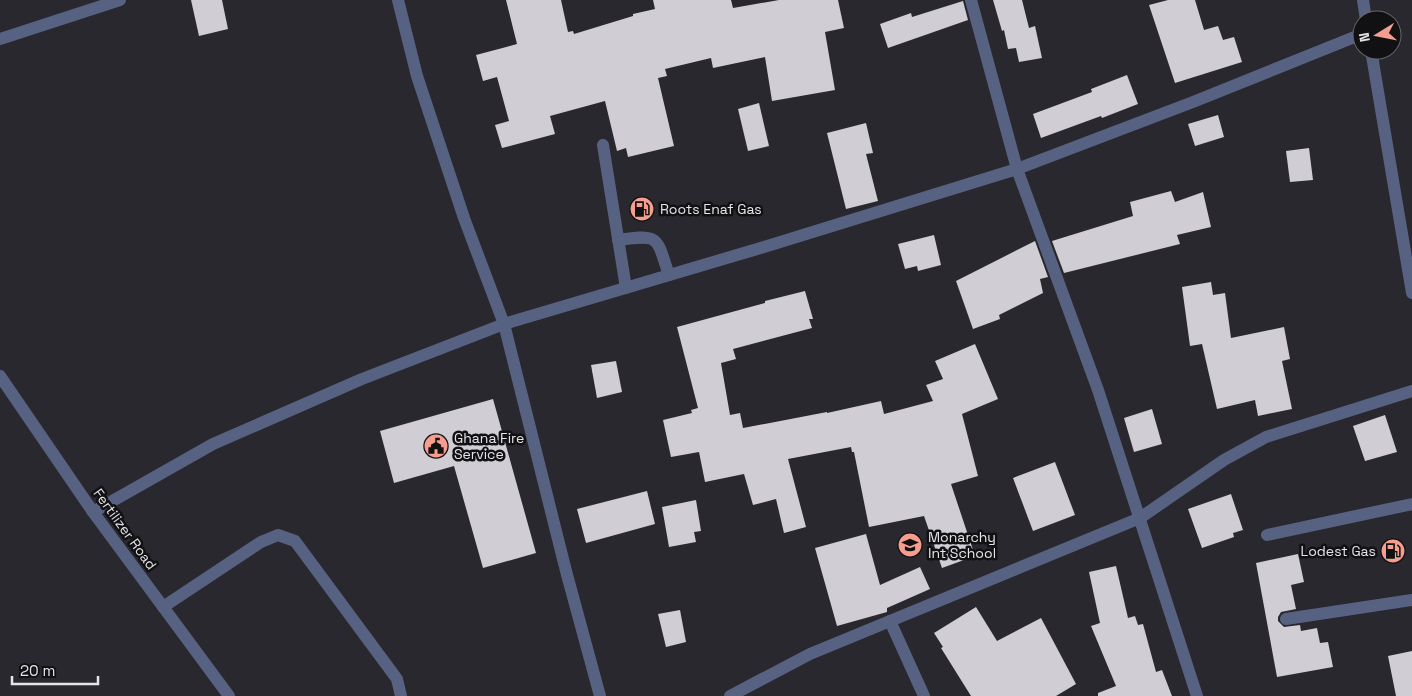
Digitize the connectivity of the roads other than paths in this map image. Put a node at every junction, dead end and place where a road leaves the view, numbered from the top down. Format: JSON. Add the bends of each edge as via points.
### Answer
{"nodes":[{"id":1,"x":120,"y":0,"type":"edge"},
{"id":2,"x":398,"y":0,"type":"edge"},
{"id":3,"x":971,"y":0,"type":"edge"},
{"id":4,"x":1352,"y":38,"type":"edge"},
{"id":5,"x":0,"y":39,"type":"edge"},
{"id":6,"x":1373,"y":60,"type":"edge"},
{"id":7,"x":603,"y":145,"type":"dead end"},
{"id":8,"x":1017,"y":169,"type":"junction"},
{"id":9,"x":618,"y":240,"type":"junction"},
{"id":10,"x":669,"y":275,"type":"junction"},
{"id":11,"x":626,"y":288,"type":"junction"},
{"id":12,"x":1412,"y":294,"type":"edge"},
{"id":13,"x":504,"y":324,"type":"junction"},
{"id":14,"x":0,"y":376,"type":"edge"},
{"id":15,"x":1412,"y":391,"type":"edge"},
{"id":16,"x":1412,"y":504,"type":"edge"},
{"id":17,"x":93,"y":512,"type":"junction"},
{"id":18,"x":1140,"y":518,"type":"junction"},
{"id":19,"x":1267,"y":535,"type":"dead end"},
{"id":20,"x":1412,"y":600,"type":"edge"},
{"id":21,"x":163,"y":607,"type":"junction"},
{"id":22,"x":1286,"y":619,"type":"dead end"},
{"id":23,"x":890,"y":621,"type":"junction"},
{"id":24,"x":229,"y":696,"type":"edge"},
{"id":25,"x":401,"y":696,"type":"edge"},
{"id":26,"x":600,"y":696,"type":"edge"},
{"id":27,"x":730,"y":696,"type":"edge"},
{"id":28,"x":924,"y":696,"type":"edge"},
{"id":29,"x":1197,"y":696,"type":"edge"}],
"edges":[{"from":1,"to":5,"type":"street"},
{"from":2,"to":13,"type":"street","via":[[417,76],[464,218]]},
{"from":3,"to":8,"type":"street"},
{"from":4,"to":8,"type":"street"},
{"from":6,"to":12,"type":"street"},
{"from":7,"to":9,"type":"street"},
{"from":8,"to":10,"type":"street"},
{"from":8,"to":18,"type":"street","via":[[1098,390]]},
{"from":9,"to":10,"type":"street","via":[[651,238],[658,243]]},
{"from":9,"to":11,"type":"street"},
{"from":10,"to":11,"type":"street"},
{"from":11,"to":13,"type":"street"},
{"from":13,"to":17,"type":"street","via":[[362,379],[213,444]]},
{"from":13,"to":26,"type":"street"},
{"from":14,"to":17,"type":"street","name":"Fertilizer Road"},
{"from":15,"to":18,"type":"street","via":[[1266,437],[1224,460]]},
{"from":16,"to":19,"type":"street"},
{"from":17,"to":21,"type":"street","name":"Fertilizer Road"},
{"from":18,"to":23,"type":"street"},
{"from":18,"to":29,"type":"street"},
{"from":20,"to":22,"type":"street"},
{"from":21,"to":24,"type":"street","name":"Fertilizer Road"},
{"from":21,"to":25,"type":"street","via":[[261,542],[278,535],[295,541],[397,679]]},
{"from":23,"to":27,"type":"street","via":[[810,654]]},
{"from":23,"to":28,"type":"street"}]}
